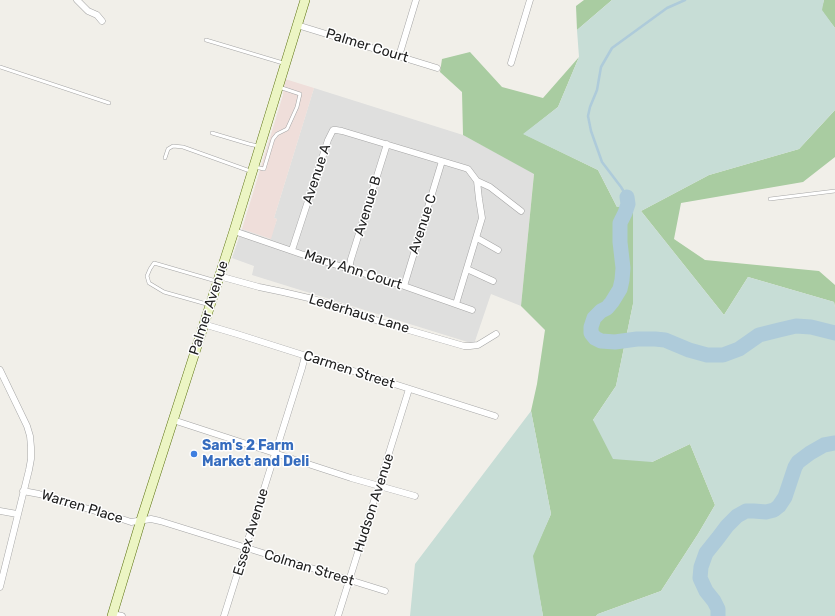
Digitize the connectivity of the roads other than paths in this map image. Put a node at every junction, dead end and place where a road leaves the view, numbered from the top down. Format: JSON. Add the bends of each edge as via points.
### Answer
{"nodes":[{"id":1,"x":77,"y":0,"type":"edge"},
{"id":2,"x":305,"y":0,"type":"edge"},
{"id":3,"x":416,"y":0,"type":"edge"},
{"id":4,"x":530,"y":0,"type":"edge"},
{"id":5,"x":102,"y":21,"type":"dead end"},
{"id":6,"x":297,"y":25,"type":"junction"},
{"id":7,"x":206,"y":40,"type":"dead end"},
{"id":8,"x":399,"y":56,"type":"junction"},
{"id":9,"x":510,"y":62,"type":"dead end"},
{"id":10,"x":285,"y":64,"type":"junction"},
{"id":11,"x":0,"y":67,"type":"edge"},
{"id":12,"x":437,"y":68,"type":"dead end"},
{"id":13,"x":279,"y":87,"type":"junction"},
{"id":14,"x":108,"y":103,"type":"dead end"},
{"id":15,"x":212,"y":133,"type":"dead end"},
{"id":16,"x":263,"y":137,"type":"junction"},
{"id":17,"x":273,"y":139,"type":"junction"},
{"id":18,"x":387,"y":144,"type":"junction"},
{"id":19,"x":260,"y":146,"type":"junction"},
{"id":20,"x":165,"y":158,"type":"dead end"},
{"id":21,"x":442,"y":161,"type":"junction"},
{"id":22,"x":253,"y":169,"type":"junction"},
{"id":23,"x":477,"y":181,"type":"junction"},
{"id":24,"x":835,"y":191,"type":"edge"},
{"id":25,"x":770,"y":199,"type":"dead end"},
{"id":26,"x":521,"y":211,"type":"dead end"},
{"id":27,"x":234,"y":231,"type":"junction"},
{"id":28,"x":477,"y":238,"type":"junction"},
{"id":29,"x":292,"y":250,"type":"junction"},
{"id":30,"x":498,"y":250,"type":"dead end"},
{"id":31,"x":349,"y":269,"type":"junction"},
{"id":32,"x":467,"y":269,"type":"junction"},
{"id":33,"x":218,"y":279,"type":"junction"},
{"id":34,"x":494,"y":281,"type":"dead end"},
{"id":35,"x":404,"y":286,"type":"junction"},
{"id":36,"x":456,"y":304,"type":"junction"},
{"id":37,"x":210,"y":305,"type":"junction"},
{"id":38,"x":472,"y":310,"type":"dead end"},
{"id":39,"x":203,"y":324,"type":"junction"},
{"id":40,"x":496,"y":334,"type":"dead end"},
{"id":41,"x":305,"y":356,"type":"junction"},
{"id":42,"x":0,"y":370,"type":"edge"},
{"id":43,"x":409,"y":389,"type":"junction"},
{"id":44,"x":495,"y":416,"type":"dead end"},
{"id":45,"x":173,"y":420,"type":"junction"},
{"id":46,"x":275,"y":454,"type":"junction"},
{"id":47,"x":379,"y":486,"type":"junction"},
{"id":48,"x":24,"y":491,"type":"junction"},
{"id":49,"x":415,"y":496,"type":"dead end"},
{"id":50,"x":0,"y":511,"type":"edge"},
{"id":51,"x":17,"y":514,"type":"junction"},
{"id":52,"x":141,"y":520,"type":"junction"},
{"id":53,"x":246,"y":548,"type":"junction"},
{"id":54,"x":349,"y":580,"type":"junction"},
{"id":55,"x":0,"y":587,"type":"edge"},
{"id":56,"x":384,"y":591,"type":"dead end"},
{"id":57,"x":112,"y":615,"type":"edge"},
{"id":58,"x":122,"y":616,"type":"edge"},
{"id":59,"x":224,"y":616,"type":"edge"},
{"id":60,"x":338,"y":616,"type":"edge"}],
"edges":[{"from":1,"to":5,"type":"street"},
{"from":2,"to":6,"type":"street","name":"Palmer Avenue"},
{"from":3,"to":8,"type":"street"},
{"from":4,"to":9,"type":"street"},
{"from":6,"to":8,"type":"street","name":"Palmer Court"},
{"from":6,"to":10,"type":"street","name":"Palmer Avenue"},
{"from":7,"to":10,"type":"lane"},
{"from":8,"to":12,"type":"street","name":"Palmer Court"},
{"from":10,"to":13,"type":"street","name":"Palmer Avenue"},
{"from":11,"to":14,"type":"lane"},
{"from":13,"to":16,"type":"street","name":"Palmer Avenue"},
{"from":13,"to":17,"type":"lane","via":[[300,94],[288,129]]},
{"from":15,"to":19,"type":"lane"},
{"from":16,"to":17,"type":"lane"},
{"from":16,"to":19,"type":"street","name":"Palmer Avenue"},
{"from":17,"to":22,"type":"lane","via":[[264,169]]},
{"from":18,"to":21,"type":"street"},
{"from":18,"to":29,"type":"street","name":"Avenue A","via":[[333,130]]},
{"from":18,"to":31,"type":"street","name":"Avenue B"},
{"from":19,"to":22,"type":"street","name":"Palmer Avenue"},
{"from":20,"to":22,"type":"lane","via":[[168,149],[173,146],[183,147]]},
{"from":21,"to":23,"type":"street","via":[[468,170]]},
{"from":21,"to":35,"type":"street","name":"Avenue C"},
{"from":22,"to":27,"type":"street","name":"Palmer Avenue"},
{"from":23,"to":26,"type":"street","via":[[490,187]]},
{"from":23,"to":28,"type":"street","via":[[482,218]]},
{"from":24,"to":25,"type":"lane"},
{"from":27,"to":29,"type":"street","name":"Mary Ann Court"},
{"from":27,"to":33,"type":"street","name":"Palmer Avenue"},
{"from":28,"to":30,"type":"street"},
{"from":28,"to":32,"type":"street"},
{"from":29,"to":31,"type":"street","name":"Mary Ann Court"},
{"from":31,"to":35,"type":"street","name":"Mary Ann Court"},
{"from":32,"to":34,"type":"street"},
{"from":32,"to":36,"type":"street"},
{"from":33,"to":37,"type":"street","name":"Palmer Avenue"},
{"from":33,"to":37,"type":"lane","via":[[154,263],[147,276],[149,283],[164,292]]},
{"from":33,"to":40,"type":"street","name":"Lederhaus Lane","via":[[313,299],[464,346],[478,345]]},
{"from":35,"to":36,"type":"street","name":"Mary Ann Court"},
{"from":36,"to":38,"type":"street","name":"Mary Ann Court"},
{"from":37,"to":39,"type":"street","name":"Palmer Avenue"},
{"from":39,"to":41,"type":"street","name":"Carmen Street"},
{"from":39,"to":45,"type":"street","name":"Palmer Avenue"},
{"from":41,"to":43,"type":"street","name":"Carmen Street"},
{"from":41,"to":46,"type":"street","name":"Essex Avenue"},
{"from":42,"to":48,"type":"street","via":[[30,436],[31,459]]},
{"from":43,"to":44,"type":"street","name":"Carmen Street"},
{"from":43,"to":47,"type":"street","name":"Hudson Avenue"},
{"from":45,"to":46,"type":"street"},
{"from":45,"to":52,"type":"street","name":"Palmer Avenue"},
{"from":46,"to":47,"type":"street"},
{"from":46,"to":53,"type":"street","name":"Essex Avenue"},
{"from":47,"to":49,"type":"street"},
{"from":47,"to":54,"type":"street","name":"Hudson Avenue"},
{"from":48,"to":51,"type":"street"},
{"from":48,"to":52,"type":"street","name":"Warren Place","via":[[131,522]]},
{"from":50,"to":51,"type":"street"},
{"from":51,"to":55,"type":"street"},
{"from":52,"to":53,"type":"street","name":"Colman Street","via":[[160,521]]},
{"from":52,"to":57,"type":"street","name":"Palmer Avenue"},
{"from":53,"to":54,"type":"street","name":"Colman Street"},
{"from":53,"to":59,"type":"street","name":"Essex Avenue"},
{"from":54,"to":56,"type":"street","name":"Colman Street"},
{"from":54,"to":60,"type":"street","name":"Hudson Avenue"},
{"from":57,"to":58,"type":"street"}]}
